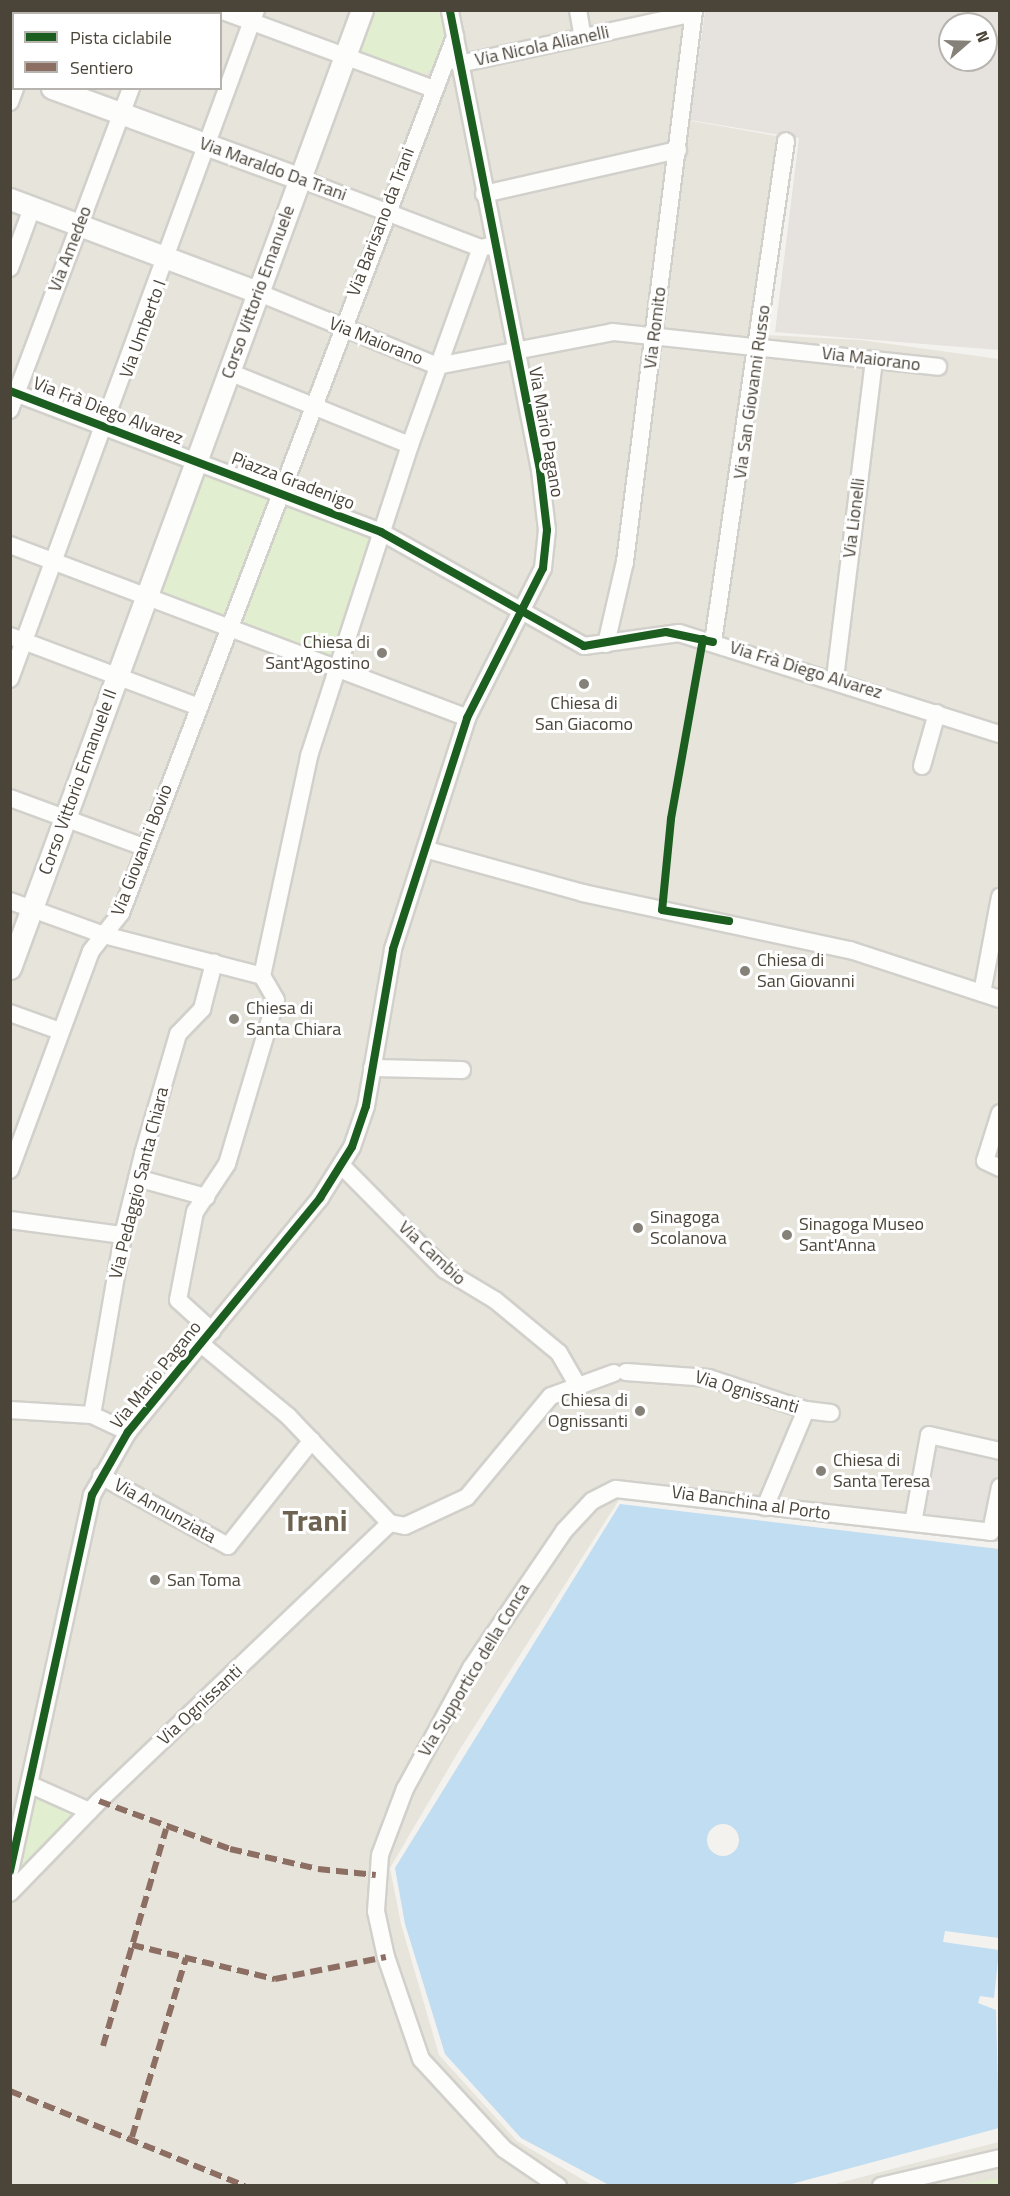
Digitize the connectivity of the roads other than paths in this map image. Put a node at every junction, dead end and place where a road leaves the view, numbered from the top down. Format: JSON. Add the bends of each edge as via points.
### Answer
{"nodes":[{"id":1,"x":220,"y":10,"type":"edge"},
{"id":2,"x":362,"y":10,"type":"edge"},
{"id":3,"x":450,"y":10,"type":"edge"},
{"id":4,"x":578,"y":10,"type":"edge"},
{"id":5,"x":694,"y":12,"type":"edge"},
{"id":6,"x":254,"y":16,"type":"edge"},
{"id":7,"x":454,"y":37,"type":"junction"},
{"id":8,"x":583,"y":37,"type":"junction"},
{"id":9,"x":346,"y":57,"type":"junction"},
{"id":10,"x":459,"y":64,"type":"junction"},
{"id":11,"x":433,"y":89,"type":"junction"},
{"id":12,"x":129,"y":90,"type":"edge"},
{"id":13,"x":65,"y":91,"type":"edge"},
{"id":14,"x":121,"y":114,"type":"junction"},
{"id":15,"x":786,"y":141,"type":"dead end"},
{"id":16,"x":209,"y":144,"type":"junction"},
{"id":17,"x":678,"y":150,"type":"junction"},
{"id":18,"x":300,"y":179,"type":"junction"},
{"id":19,"x":484,"y":194,"type":"junction"},
{"id":20,"x":10,"y":199,"type":"edge"},
{"id":21,"x":32,"y":207,"type":"junction"},
{"id":22,"x":385,"y":209,"type":"junction"},
{"id":23,"x":79,"y":226,"type":"junction"},
{"id":24,"x":488,"y":247,"type":"junction"},
{"id":25,"x":168,"y":261,"type":"junction"},
{"id":26,"x":11,"y":264,"type":"edge"},
{"id":27,"x":257,"y":292,"type":"junction"},
{"id":28,"x":340,"y":328,"type":"junction"},
{"id":29,"x":654,"y":332,"type":"junction"},
{"id":30,"x":759,"y":346,"type":"junction"},
{"id":31,"x":516,"y":351,"type":"junction"},
{"id":32,"x":874,"y":359,"type":"junction"},
{"id":33,"x":437,"y":366,"type":"junction"},
{"id":34,"x":938,"y":367,"type":"dead end"},
{"id":35,"x":229,"y":372,"type":"junction"},
{"id":36,"x":13,"y":392,"type":"edge"},
{"id":37,"x":312,"y":406,"type":"junction"},
{"id":38,"x":10,"y":410,"type":"edge"},
{"id":39,"x":106,"y":427,"type":"junction"},
{"id":40,"x":410,"y":445,"type":"junction"},
{"id":41,"x":194,"y":460,"type":"junction"},
{"id":42,"x":279,"y":489,"type":"junction"},
{"id":43,"x":381,"y":532,"type":"junction"},
{"id":44,"x":10,"y":545,"type":"edge"},
{"id":45,"x":56,"y":559,"type":"junction"},
{"id":46,"x":146,"y":595,"type":"junction"},
{"id":47,"x":523,"y":614,"type":"junction"},
{"id":48,"x":226,"y":626,"type":"junction"},
{"id":49,"x":17,"y":639,"type":"edge"},
{"id":50,"x":713,"y":642,"type":"junction"},
{"id":51,"x":606,"y":644,"type":"junction"},
{"id":52,"x":337,"y":668,"type":"junction"},
{"id":53,"x":116,"y":676,"type":"junction"},
{"id":54,"x":835,"y":678,"type":"junction"},
{"id":55,"x":10,"y":679,"type":"edge"},
{"id":56,"x":196,"y":706,"type":"junction"},
{"id":57,"x":937,"y":713,"type":"junction"},
{"id":58,"x":467,"y":718,"type":"junction"},
{"id":59,"x":999,"y":734,"type":"edge"},
{"id":60,"x":922,"y":766,"type":"dead end"},
{"id":61,"x":10,"y":798,"type":"edge"},
{"id":62,"x":64,"y":817,"type":"junction"},
{"id":63,"x":144,"y":847,"type":"junction"},
{"id":64,"x":428,"y":850,"type":"junction"},
{"id":65,"x":999,"y":897,"type":"edge"},
{"id":66,"x":10,"y":901,"type":"edge"},
{"id":67,"x":33,"y":909,"type":"junction"},
{"id":68,"x":104,"y":935,"type":"junction"},
{"id":69,"x":214,"y":963,"type":"junction"},
{"id":70,"x":10,"y":968,"type":"edge"},
{"id":71,"x":262,"y":976,"type":"junction"},
{"id":72,"x":982,"y":993,"type":"junction"},
{"id":73,"x":999,"y":999,"type":"edge"},
{"id":74,"x":10,"y":1013,"type":"edge"},
{"id":75,"x":60,"y":1031,"type":"junction"},
{"id":76,"x":372,"y":1068,"type":"junction"},
{"id":77,"x":462,"y":1070,"type":"dead end"},
{"id":78,"x":999,"y":1113,"type":"edge"},
{"id":79,"x":10,"y":1117,"type":"edge"},
{"id":80,"x":27,"y":1123,"type":"junction"},
{"id":81,"x":992,"y":1165,"type":"edge"},
{"id":82,"x":342,"y":1166,"type":"junction"},
{"id":83,"x":10,"y":1170,"type":"edge"},
{"id":84,"x":137,"y":1178,"type":"junction"},
{"id":85,"x":206,"y":1197,"type":"junction"},
{"id":86,"x":10,"y":1220,"type":"edge"},
{"id":87,"x":123,"y":1235,"type":"junction"},
{"id":88,"x":206,"y":1337,"type":"junction"},
{"id":89,"x":576,"y":1383,"type":"junction"},
{"id":90,"x":10,"y":1410,"type":"edge"},
{"id":91,"x":806,"y":1410,"type":"junction"},
{"id":92,"x":831,"y":1413,"type":"dead end"},
{"id":93,"x":92,"y":1415,"type":"junction"},
{"id":94,"x":128,"y":1432,"type":"junction"},
{"id":95,"x":312,"y":1440,"type":"junction"},
{"id":96,"x":999,"y":1451,"type":"edge"},
{"id":97,"x":102,"y":1476,"type":"junction"},
{"id":98,"x":999,"y":1487,"type":"edge"},
{"id":99,"x":592,"y":1501,"type":"joint"},
{"id":100,"x":765,"y":1507,"type":"junction"},
{"id":101,"x":390,"y":1523,"type":"junction"},
{"id":102,"x":913,"y":1523,"type":"junction"},
{"id":103,"x":31,"y":1785,"type":"junction"},
{"id":104,"x":90,"y":1811,"type":"junction"},
{"id":105,"x":10,"y":1871,"type":"edge"},
{"id":106,"x":10,"y":1893,"type":"edge"},
{"id":107,"x":999,"y":2158,"type":"edge"},
{"id":108,"x":558,"y":2186,"type":"edge"},
{"id":109,"x":881,"y":2186,"type":"edge"}],
"edges":[{"from":1,"to":6,"type":"street"},
{"from":2,"to":9,"type":"street","name":"Corso Vittorio Emanuele"},
{"from":3,"to":7,"type":"street","name":"Via Mario Pagano"},
{"from":4,"to":8,"type":"street"},
{"from":5,"to":8,"type":"street","name":"Via Nicola Alianelli"},
{"from":5,"to":17,"type":"street","name":"Via Romito"},
{"from":6,"to":9,"type":"street"},
{"from":6,"to":16,"type":"street","name":"Via Umberto I"},
{"from":7,"to":10,"type":"street","name":"Via Mario Pagano"},
{"from":7,"to":11,"type":"street","name":"Via Barisano da Trani"},
{"from":8,"to":10,"type":"street","name":"Via Nicola Alianelli"},
{"from":9,"to":11,"type":"street"},
{"from":9,"to":18,"type":"street","name":"Corso Vittorio Emanuele"},
{"from":10,"to":19,"type":"street","name":"Via Mario Pagano"},
{"from":11,"to":22,"type":"street","name":"Via Barisano da Trani"},
{"from":12,"to":14,"type":"street","name":"Via Amedeo"},
{"from":13,"to":14,"type":"street","name":"Via Maraldo Da Trani"},
{"from":14,"to":16,"type":"street","name":"Via Maraldo Da Trani"},
{"from":14,"to":23,"type":"street","name":"Via Amedeo"},
{"from":15,"to":30,"type":"street","name":"Via San Giovanni Russo"},
{"from":16,"to":18,"type":"street","name":"Via Maraldo Da Trani"},
{"from":16,"to":25,"type":"street","name":"Via Umberto I"},
{"from":17,"to":19,"type":"street"},
{"from":17,"to":29,"type":"street","name":"Via Romito"},
{"from":18,"to":22,"type":"street","name":"Via Maraldo Da Trani"},
{"from":18,"to":27,"type":"street","name":"Corso Vittorio Emanuele"},
{"from":19,"to":24,"type":"street","name":"Via Mario Pagano"},
{"from":20,"to":21,"type":"street","name":"Via Maiorano"},
{"from":21,"to":23,"type":"street","name":"Via Maiorano"},
{"from":21,"to":26,"type":"street"},
{"from":22,"to":24,"type":"street","name":"Via Maraldo Da Trani"},
{"from":22,"to":28,"type":"street","name":"Via Barisano da Trani"},
{"from":23,"to":25,"type":"street","name":"Via Maiorano"},
{"from":23,"to":36,"type":"street","name":"Via Amedeo"},
{"from":24,"to":31,"type":"street","name":"Via Mario Pagano"},
{"from":24,"to":33,"type":"street"},
{"from":25,"to":27,"type":"street","name":"Via Maiorano"},
{"from":25,"to":39,"type":"street","name":"Via Umberto I"},
{"from":27,"to":28,"type":"street","name":"Via Maiorano"},
{"from":27,"to":35,"type":"street","name":"Corso Vittorio Emanuele"},
{"from":28,"to":33,"type":"street","name":"Via Maiorano"},
{"from":28,"to":37,"type":"street","name":"Via Barisano da Trani"},
{"from":29,"to":30,"type":"street","name":"Via Maiorano"},
{"from":29,"to":31,"type":"street","name":"Via Maiorano","via":[[603,333]]},
{"from":29,"to":51,"type":"street","name":"Via Romito","via":[[623,572]]},
{"from":30,"to":32,"type":"street","name":"Via Maiorano"},
{"from":30,"to":50,"type":"street","name":"Via San Giovanni Russo"},
{"from":31,"to":33,"type":"street","name":"Via Maiorano"},
{"from":31,"to":47,"type":"street","name":"Via Mario Pagano","via":[[547,530],[540,580]]},
{"from":32,"to":34,"type":"street","name":"Via Maiorano"},
{"from":32,"to":54,"type":"street","name":"Via Lionelli"},
{"from":33,"to":40,"type":"street"},
{"from":35,"to":37,"type":"street"},
{"from":35,"to":41,"type":"street","name":"Corso Vittorio Emanuele"},
{"from":36,"to":38,"type":"street","name":"Via Amedeo"},
{"from":36,"to":39,"type":"street","name":"Via Frà Diego Alvarez"},
{"from":37,"to":40,"type":"street"},
{"from":37,"to":42,"type":"street","name":"Via Barisano da Trani"},
{"from":39,"to":41,"type":"street","name":"Via Frà Diego Alvarez"},
{"from":39,"to":45,"type":"street","name":"Via Umberto I"},
{"from":40,"to":43,"type":"street"},
{"from":41,"to":42,"type":"street","name":"Piazza Gradenigo"},
{"from":41,"to":46,"type":"street"},
{"from":42,"to":43,"type":"street","name":"Piazza Gradenigo"},
{"from":42,"to":48,"type":"street","name":"Piazza Gradenigo"},
{"from":43,"to":47,"type":"street","name":"Via Frà Diego Alvarez"},
{"from":43,"to":52,"type":"street"},
{"from":44,"to":45,"type":"street"},
{"from":45,"to":46,"type":"street"},
{"from":45,"to":49,"type":"street","name":"Via Umberto I"},
{"from":46,"to":48,"type":"street"},
{"from":46,"to":53,"type":"street","name":"Corso Vittorio Emanuele II"},
{"from":47,"to":51,"type":"street","name":"Via Frà Diego Alvarez","via":[[584,646]]},
{"from":47,"to":58,"type":"street","name":"Via Mario Pagano"},
{"from":48,"to":52,"type":"street"},
{"from":48,"to":56,"type":"street","name":"Via Giovanni Bovio"},
{"from":49,"to":53,"type":"street"},
{"from":49,"to":55,"type":"street","name":"Via Umberto I"},
{"from":50,"to":51,"type":"street","name":"Via Frà Diego Alvarez","via":[[673,632]]},
{"from":50,"to":54,"type":"street","name":"Via Frà Diego Alvarez"},
{"from":52,"to":58,"type":"street"},
{"from":52,"to":71,"type":"street","via":[[309,756]]},
{"from":53,"to":56,"type":"street"},
{"from":53,"to":62,"type":"street","name":"Corso Vittorio Emanuele II"},
{"from":54,"to":57,"type":"street","name":"Via Frà Diego Alvarez"},
{"from":56,"to":63,"type":"street","name":"Via Giovanni Bovio"},
{"from":57,"to":59,"type":"street","name":"Via Frà Diego Alvarez"},
{"from":57,"to":60,"type":"street"},
{"from":58,"to":64,"type":"street","name":"Via Mario Pagano"},
{"from":61,"to":62,"type":"street"},
{"from":62,"to":63,"type":"street"},
{"from":62,"to":67,"type":"street","name":"Corso Vittorio Emanuele II"},
{"from":63,"to":68,"type":"street","name":"Via Giovanni Bovio","via":[[121,913]]},
{"from":64,"to":72,"type":"street","via":[[566,891],[778,932],[925,971]]},
{"from":64,"to":76,"type":"street","name":"Via Mario Pagano","via":[[393,949]]},
{"from":65,"to":72,"type":"street"},
{"from":66,"to":67,"type":"street"},
{"from":67,"to":68,"type":"street"},
{"from":67,"to":70,"type":"street","name":"Corso Vittorio Emanuele II"},
{"from":68,"to":69,"type":"street"},
{"from":68,"to":75,"type":"street","name":"Via Giovanni Bovio","via":[[91,951]]},
{"from":69,"to":71,"type":"street"},
{"from":69,"to":84,"type":"street","name":"Via Pedaggio Santa Chiara","via":[[202,1009],[177,1034]]},
{"from":71,"to":85,"type":"street","via":[[276,1000],[227,1164]]},
{"from":72,"to":73,"type":"street"},
{"from":74,"to":75,"type":"street"},
{"from":75,"to":80,"type":"street","name":"Via Giovanni Bovio"},
{"from":76,"to":77,"type":"street"},
{"from":76,"to":82,"type":"street","name":"Via Mario Pagano","via":[[369,1092]]},
{"from":78,"to":81,"type":"street"},
{"from":79,"to":80,"type":"street"},
{"from":80,"to":83,"type":"street","name":"Via Giovanni Bovio"},
{"from":82,"to":88,"type":"street","name":"Via Mario Pagano"},
{"from":82,"to":89,"type":"street","name":"Via Cambio","via":[[445,1270],[495,1300],[559,1353]]},
{"from":84,"to":85,"type":"street"},
{"from":84,"to":87,"type":"street","name":"Via Pedaggio Santa Chiara"},
{"from":85,"to":88,"type":"street","via":[[195,1212],[178,1300]]},
{"from":86,"to":87,"type":"street"},
{"from":87,"to":93,"type":"street","name":"Via Pedaggio Santa Chiara"},
{"from":88,"to":94,"type":"street","name":"Via Mario Pagano"},
{"from":88,"to":95,"type":"street"},
{"from":89,"to":91,"type":"street","name":"Via Ognissanti","via":[[620,1373],[709,1377]]},
{"from":89,"to":101,"type":"street","name":"Via Ognissanti","via":[[547,1400],[467,1497],[405,1526]]},
{"from":90,"to":93,"type":"street"},
{"from":91,"to":92,"type":"street","name":"Via Ognissanti"},
{"from":91,"to":100,"type":"street"},
{"from":93,"to":94,"type":"street"},
{"from":94,"to":97,"type":"street","name":"Via Mario Pagano"},
{"from":95,"to":97,"type":"street","name":"Via Annunziata","via":[[228,1546]]},
{"from":95,"to":101,"type":"street"},
{"from":96,"to":102,"type":"street","via":[[929,1435]]},
{"from":97,"to":103,"type":"street","name":"Via Mario Pagano","via":[[77,1550]]},
{"from":98,"to":102,"type":"street","name":"Via Banchina al Porto","via":[[991,1532]]},
{"from":99,"to":100,"type":"street","name":"Via Banchina al Porto","via":[[635,1488]]},
{"from":99,"to":108,"type":"street","name":"Via Supportico della Conca","via":[[550,1549],[471,1668],[415,1769],[380,1855],[376,1911],[386,1957],[421,2059],[504,2149]]},
{"from":100,"to":102,"type":"street","name":"Via Banchina al Porto"},
{"from":101,"to":104,"type":"street","name":"Via Ognissanti"},
{"from":103,"to":104,"type":"street"},
{"from":103,"to":105,"type":"street","name":"Via Mario Pagano"},
{"from":104,"to":106,"type":"street","name":"Via Ognissanti"},
{"from":107,"to":109,"type":"street"}]}
